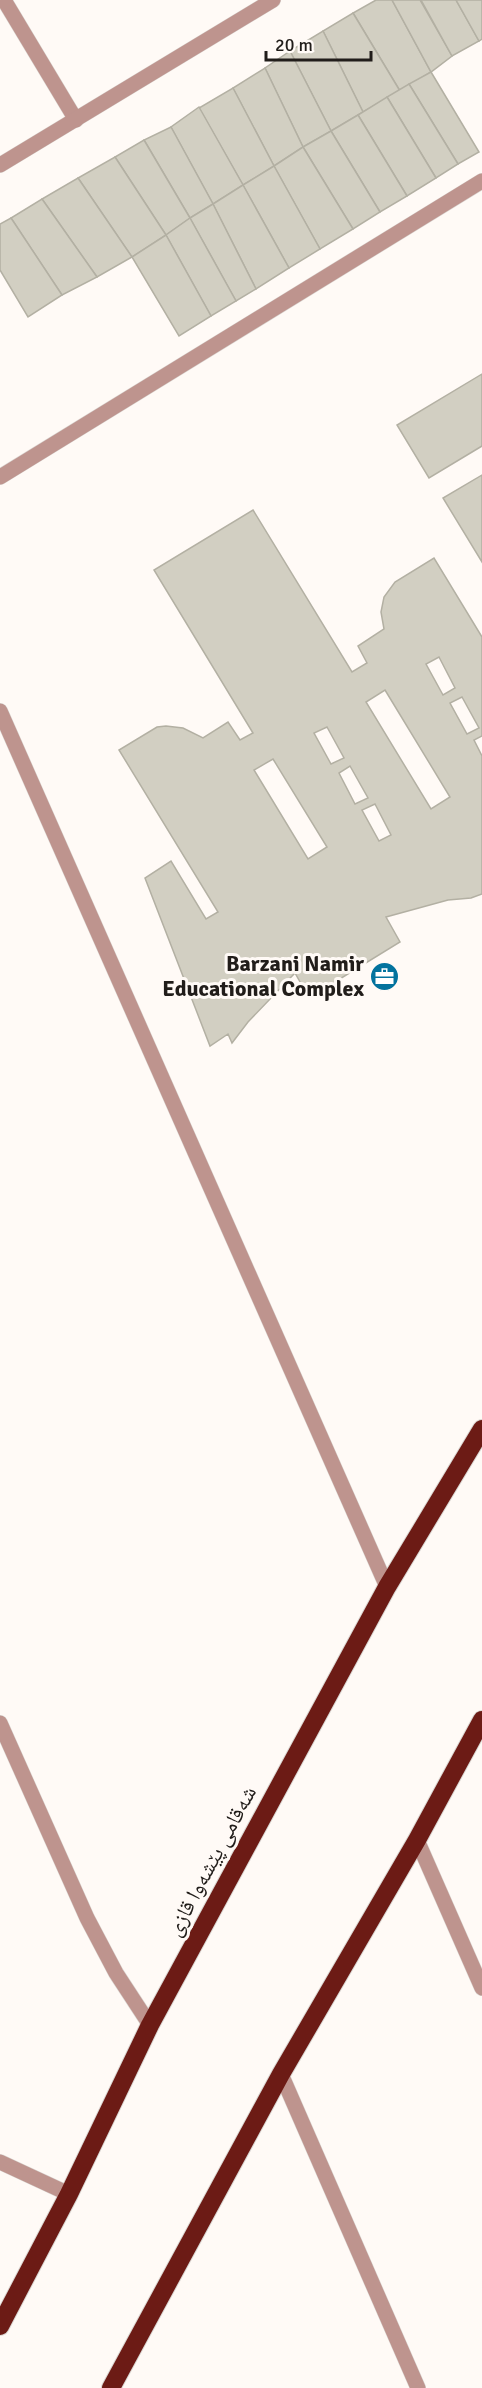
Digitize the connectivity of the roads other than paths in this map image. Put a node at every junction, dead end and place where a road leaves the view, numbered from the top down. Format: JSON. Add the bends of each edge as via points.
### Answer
{"nodes":[{"id":1,"x":4,"y":0,"type":"edge"},
{"id":2,"x":273,"y":0,"type":"edge"},
{"id":3,"x":76,"y":120,"type":"junction"},
{"id":4,"x":0,"y":165,"type":"edge"},
{"id":5,"x":482,"y":182,"type":"edge"},
{"id":6,"x":0,"y":477,"type":"edge"},
{"id":7,"x":0,"y":711,"type":"edge"},
{"id":8,"x":482,"y":1429,"type":"edge"},
{"id":9,"x":387,"y":1587,"type":"junction"},
{"id":10,"x":482,"y":1720,"type":"edge"},
{"id":11,"x":0,"y":1723,"type":"edge"},
{"id":12,"x":417,"y":1840,"type":"junction"},
{"id":13,"x":482,"y":1988,"type":"edge"},
{"id":14,"x":150,"y":2025,"type":"junction"},
{"id":15,"x":281,"y":2074,"type":"junction"},
{"id":16,"x":0,"y":2162,"type":"edge"},
{"id":17,"x":69,"y":2194,"type":"junction"},
{"id":18,"x":0,"y":2326,"type":"edge"},
{"id":19,"x":111,"y":2388,"type":"edge"},
{"id":20,"x":418,"y":2388,"type":"edge"}],
"edges":[{"from":1,"to":3,"type":"street"},
{"from":2,"to":3,"type":"street"},
{"from":3,"to":4,"type":"street"},
{"from":5,"to":6,"type":"street"},
{"from":7,"to":9,"type":"street"},
{"from":8,"to":9,"type":"highway","name":"شەقامی پێشەوا قازی"},
{"from":9,"to":14,"type":"highway","name":"شەقامی پێشەوا قازی"},
{"from":10,"to":12,"type":"highway"},
{"from":11,"to":14,"type":"street","via":[[87,1918]]},
{"from":12,"to":13,"type":"street"},
{"from":12,"to":15,"type":"highway"},
{"from":14,"to":17,"type":"highway","name":"شەقامی پێشەوا قازی"},
{"from":15,"to":19,"type":"highway"},
{"from":15,"to":20,"type":"street"},
{"from":16,"to":17,"type":"street"},
{"from":17,"to":18,"type":"highway","name":"شەقامی پێشەوا قازی"}]}
